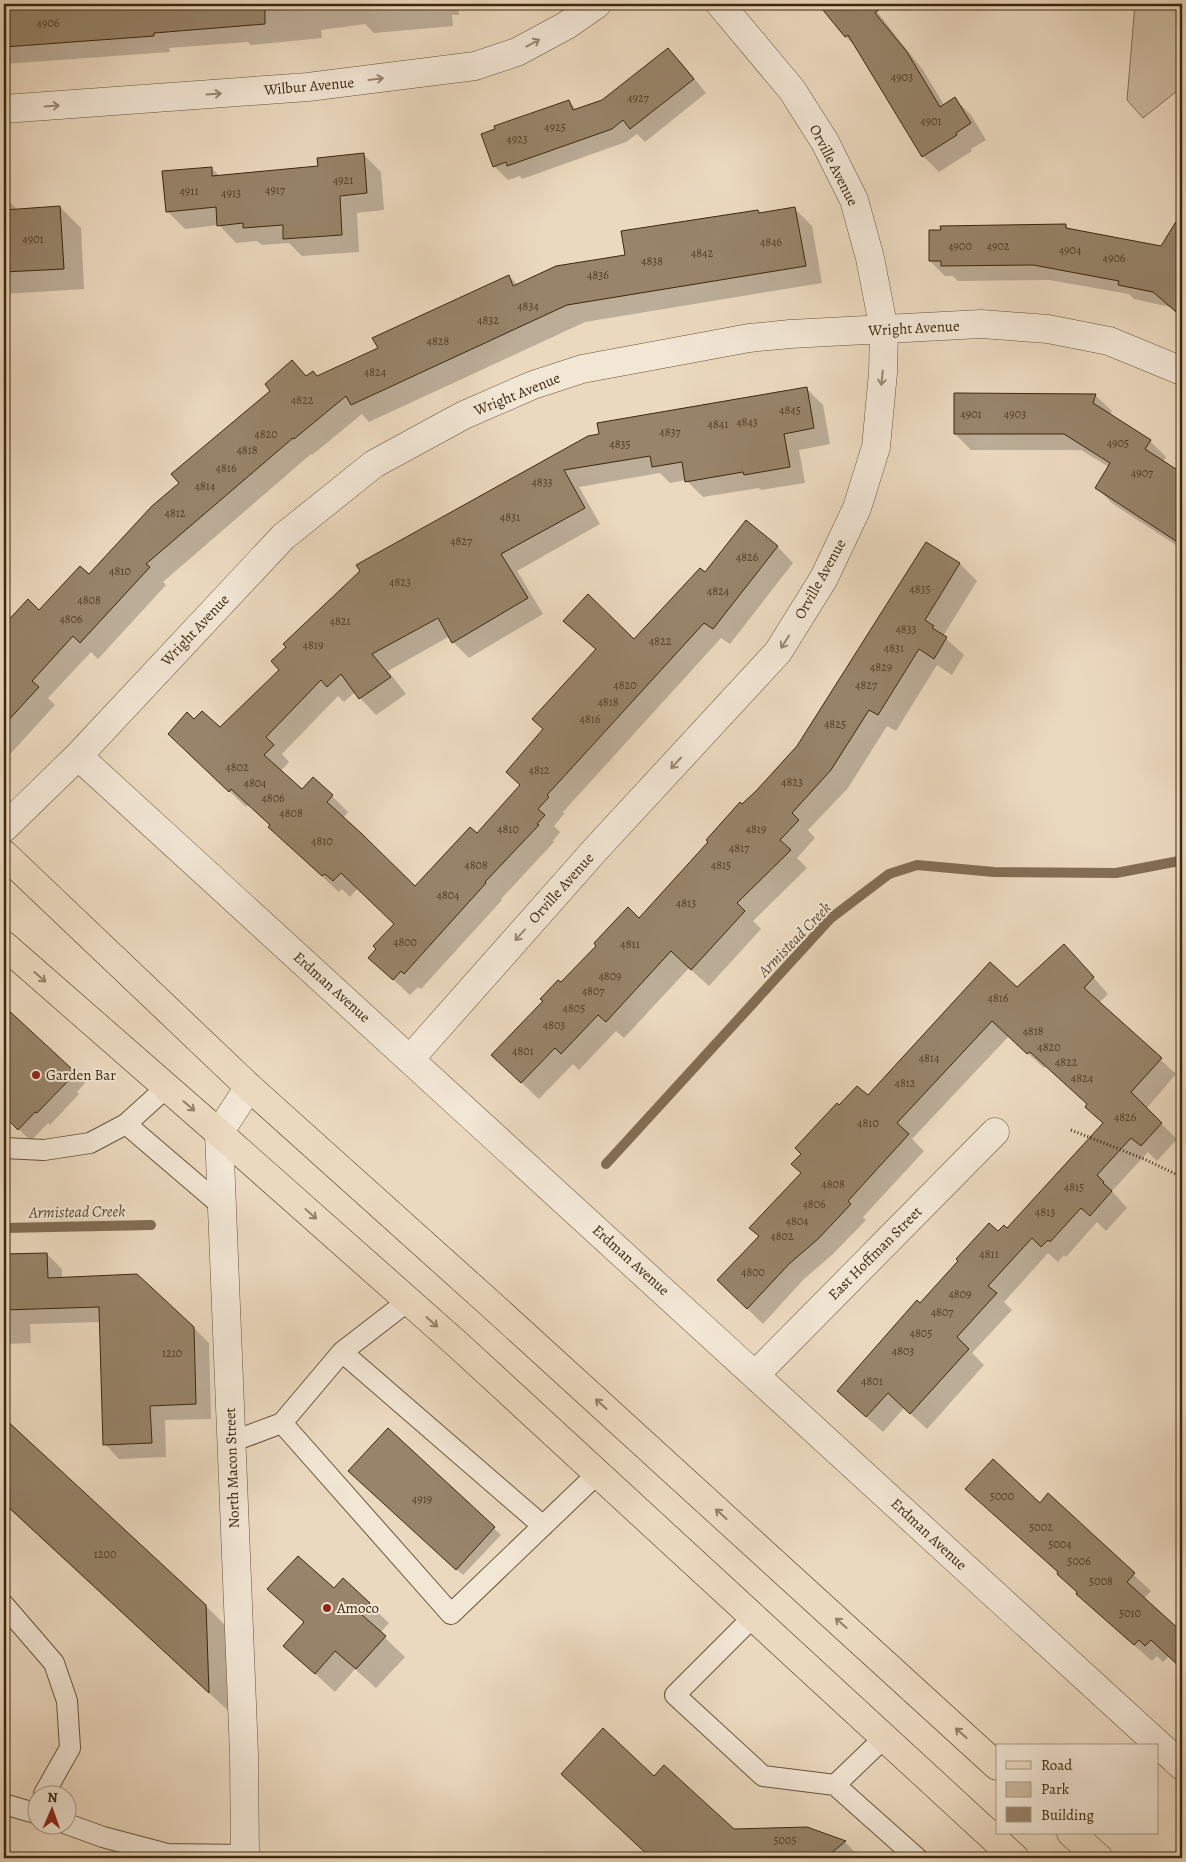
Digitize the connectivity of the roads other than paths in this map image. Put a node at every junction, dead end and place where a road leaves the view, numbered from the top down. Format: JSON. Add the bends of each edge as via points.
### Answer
{"nodes":[{"id":1,"x":597,"y":4,"type":"edge"},
{"id":2,"x":720,"y":4,"type":"edge"},
{"id":3,"x":4,"y":109,"type":"edge"},
{"id":4,"x":884,"y":330,"type":"junction"},
{"id":5,"x":1182,"y":371,"type":"edge"},
{"id":6,"x":78,"y":756,"type":"junction"},
{"id":7,"x":4,"y":828,"type":"edge"},
{"id":8,"x":4,"y":854,"type":"edge"},
{"id":9,"x":4,"y":945,"type":"edge"},
{"id":10,"x":410,"y":1059,"type":"junction"},
{"id":11,"x":167,"y":1086,"type":"junction"},
{"id":12,"x":249,"y":1087,"type":"junction"},
{"id":13,"x":126,"y":1124,"type":"junction"},
{"id":14,"x":995,"y":1132,"type":"dead end"},
{"id":15,"x":220,"y":1133,"type":"junction"},
{"id":16,"x":4,"y":1148,"type":"edge"},
{"id":17,"x":222,"y":1207,"type":"junction"},
{"id":18,"x":408,"y":1301,"type":"junction"},
{"id":19,"x":342,"y":1352,"type":"junction"},
{"id":20,"x":756,"y":1374,"type":"junction"},
{"id":21,"x":282,"y":1423,"type":"junction"},
{"id":22,"x":231,"y":1442,"type":"junction"},
{"id":23,"x":597,"y":1474,"type":"junction"},
{"id":24,"x":543,"y":1526,"type":"junction"},
{"id":25,"x":4,"y":1605,"type":"edge"},
{"id":26,"x":753,"y":1617,"type":"junction"},
{"id":27,"x":884,"y":1738,"type":"junction"},
{"id":28,"x":996,"y":1765,"type":"edge"},
{"id":29,"x":1182,"y":1766,"type":"edge"},
{"id":30,"x":50,"y":1784,"type":"edge"},
{"id":31,"x":834,"y":1785,"type":"junction"},
{"id":32,"x":4,"y":1804,"type":"edge"},
{"id":33,"x":28,"y":1809,"type":"edge"},
{"id":34,"x":78,"y":1828,"type":"edge"},
{"id":35,"x":1072,"y":1834,"type":"edge"},
{"id":36,"x":245,"y":1856,"type":"edge"},
{"id":37,"x":917,"y":1858,"type":"edge"},
{"id":38,"x":1015,"y":1858,"type":"edge"},
{"id":39,"x":1099,"y":1858,"type":"edge"}],
"edges":[{"from":3,"to":1,"type":"street","name":"Wilbur Avenue","one_way":true,"via":[[308,87],[475,66],[518,52]]},
{"from":2,"to":4,"type":"street","name":"Orville Avenue","via":[[792,90],[825,142],[854,200],[870,258]]},
{"from":4,"to":5,"type":"street","name":"Wright Avenue","via":[[981,324],[1048,329],[1110,341]]},
{"from":4,"to":6,"type":"street","name":"Wright Avenue","via":[[749,338],[582,369],[464,415],[374,464],[283,537]]},
{"from":4,"to":10,"type":"street","name":"Orville Avenue","one_way":true,"via":[[876,447],[857,508],[824,578],[778,652],[595,850]]},
{"from":6,"to":7,"type":"street","name":"Wright Avenue"},
{"from":6,"to":10,"type":"street","name":"Erdman Avenue"},
{"from":8,"to":12,"type":"main road"},
{"from":9,"to":11,"type":"main road","one_way":true},
{"from":10,"to":20,"type":"street","name":"Erdman Avenue"},
{"from":11,"to":13,"type":"lane"},
{"from":11,"to":15,"type":"main road","one_way":true},
{"from":12,"to":15,"type":"street"},
{"from":28,"to":12,"type":"main road","one_way":true},
{"from":13,"to":16,"type":"lane","via":[[90,1143],[44,1150]]},
{"from":13,"to":17,"type":"lane"},
{"from":14,"to":20,"type":"street","name":"East Hoffman Street"},
{"from":15,"to":17,"type":"street","name":"North Macon Street"},
{"from":15,"to":18,"type":"main road","one_way":true},
{"from":17,"to":22,"type":"street","name":"North Macon Street"},
{"from":18,"to":19,"type":"lane"},
{"from":18,"to":23,"type":"main road","one_way":true},
{"from":19,"to":21,"type":"lane"},
{"from":19,"to":24,"type":"lane"},
{"from":20,"to":29,"type":"street","name":"Erdman Avenue"},
{"from":21,"to":22,"type":"lane"},
{"from":21,"to":24,"type":"lane","via":[[451,1614]]},
{"from":22,"to":36,"type":"street","name":"North Macon Street"},
{"from":23,"to":24,"type":"lane"},
{"from":23,"to":26,"type":"main road"},
{"from":25,"to":30,"type":"lane","via":[[54,1663],[67,1702],[70,1748]]},
{"from":26,"to":27,"type":"main road"},
{"from":26,"to":31,"type":"lane","via":[[675,1695],[763,1776]]},
{"from":27,"to":31,"type":"lane"},
{"from":27,"to":38,"type":"main road"},
{"from":31,"to":37,"type":"lane"},
{"from":32,"to":33,"type":"lane"},
{"from":34,"to":36,"type":"lane","via":[[167,1854]]},
{"from":35,"to":39,"type":"main road"}]}
